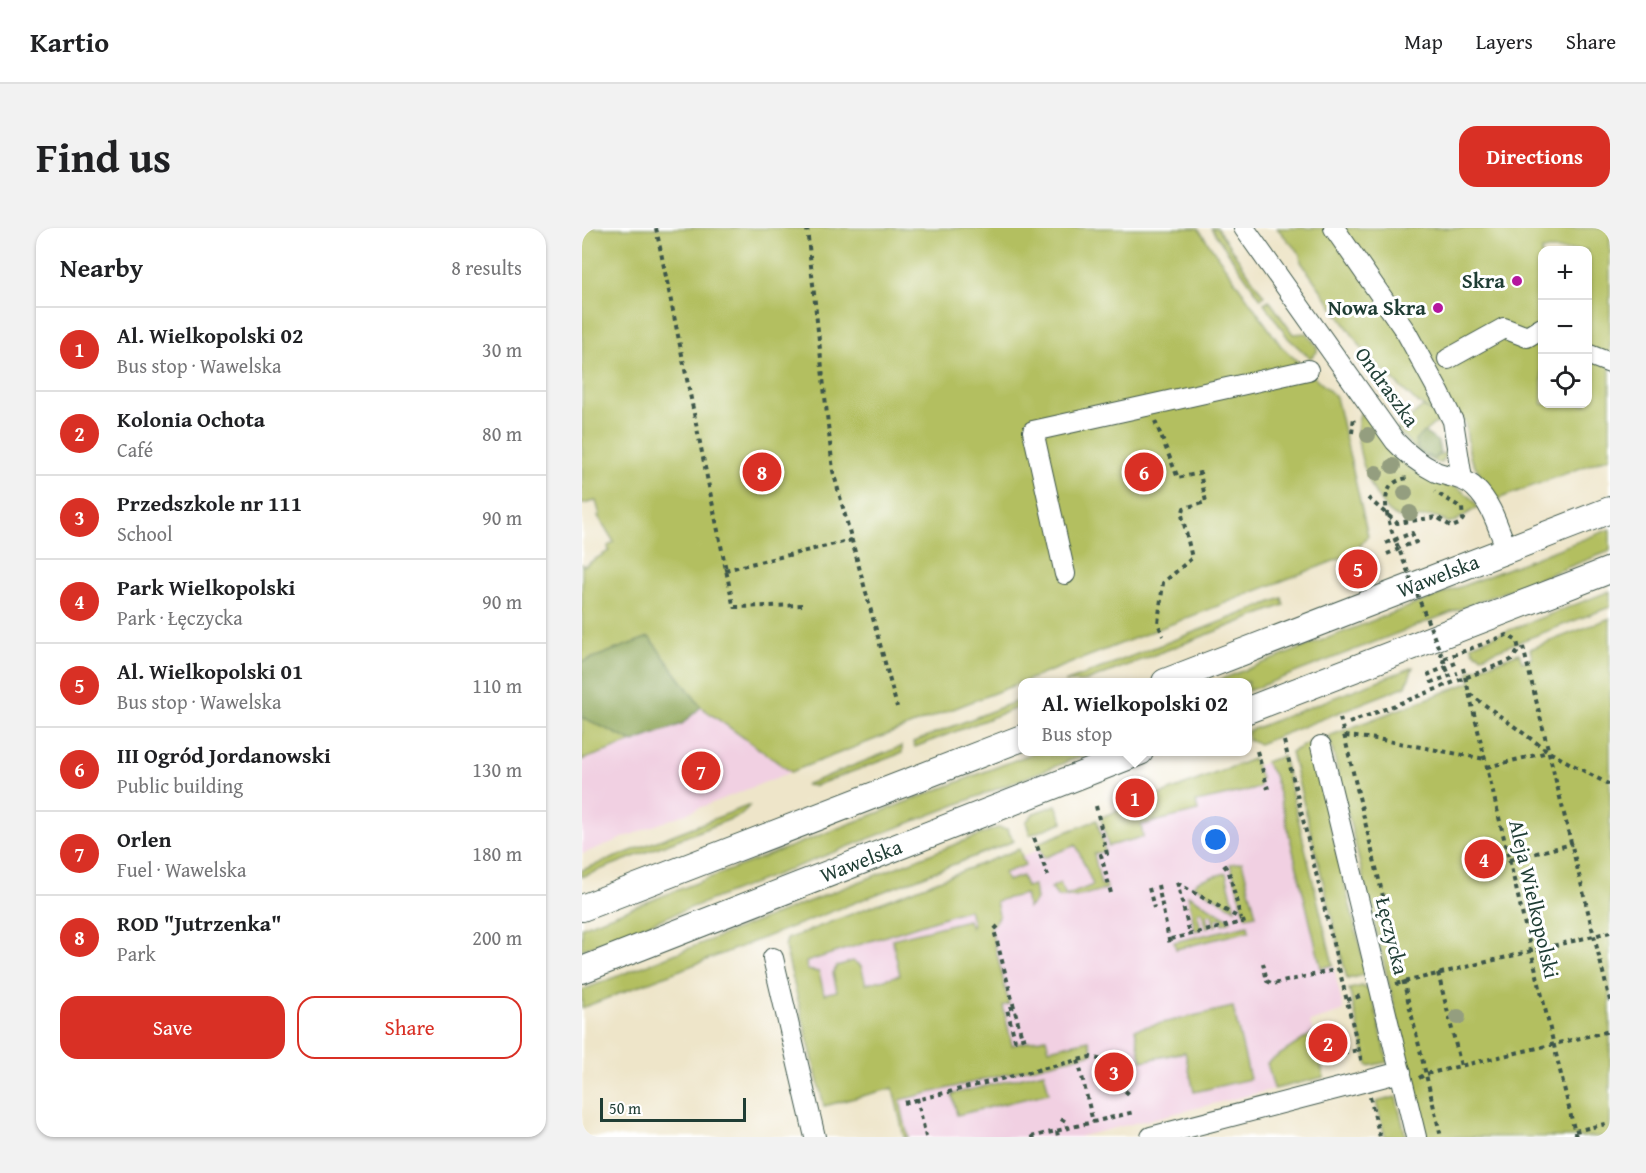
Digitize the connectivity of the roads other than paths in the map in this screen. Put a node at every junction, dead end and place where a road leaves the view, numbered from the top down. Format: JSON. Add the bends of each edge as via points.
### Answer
{"nodes":[{"id":1,"x":1244,"y":228,"type":"edge"},
{"id":2,"x":1334,"y":228,"type":"edge"},
{"id":3,"x":1538,"y":330,"type":"edge"},
{"id":4,"x":1592,"y":356,"type":"edge"},
{"id":5,"x":1448,"y":359,"type":"dead end"},
{"id":6,"x":1610,"y":363,"type":"edge"},
{"id":7,"x":1308,"y":370,"type":"dead end"},
{"id":8,"x":1462,"y":479,"type":"junction"},
{"id":9,"x":1610,"y":510,"type":"edge"},
{"id":10,"x":1507,"y":550,"type":"junction"},
{"id":11,"x":1610,"y":570,"type":"edge"},
{"id":12,"x":1065,"y":574,"type":"dead end"},
{"id":13,"x":1175,"y":678,"type":"edge"},
{"id":14,"x":1252,"y":708,"type":"edge"},
{"id":15,"x":1018,"y":740,"type":"edge"},
{"id":16,"x":1321,"y":746,"type":"dead end"},
{"id":17,"x":1130,"y":756,"type":"edge"},
{"id":18,"x":582,"y":908,"type":"edge"},
{"id":19,"x":773,"y":958,"type":"dead end"},
{"id":20,"x":582,"y":970,"type":"edge"},
{"id":21,"x":1402,"y":1079,"type":"junction"},
{"id":22,"x":1197,"y":1131,"type":"edge"},
{"id":23,"x":815,"y":1137,"type":"edge"},
{"id":24,"x":1150,"y":1137,"type":"edge"},
{"id":25,"x":1416,"y":1137,"type":"edge"}],
"edges":[{"from":1,"to":8,"type":"street","name":"Ondraszka","via":[[1405,452],[1437,472]]},
{"from":2,"to":8,"type":"street","via":[[1406,332],[1440,394],[1453,421]]},
{"from":3,"to":5,"type":"street","via":[[1527,337],[1504,328]]},
{"from":4,"to":6,"type":"street"},
{"from":7,"to":12,"type":"street","via":[[1033,431]]},
{"from":8,"to":10,"type":"street","name":"Ondraszka","via":[[1485,501]]},
{"from":9,"to":10,"type":"main road","name":"Wawelska"},
{"from":10,"to":13,"type":"main road","name":"Wawelska"},
{"from":11,"to":14,"type":"main road"},
{"from":15,"to":18,"type":"main road"},
{"from":16,"to":21,"type":"street","name":"Łęczycka"},
{"from":17,"to":20,"type":"main road","name":"Wawelska"},
{"from":19,"to":23,"type":"street"},
{"from":21,"to":22,"type":"street","via":[[1366,1080]]},
{"from":21,"to":25,"type":"street","name":"Łęczycka"},
{"from":22,"to":24,"type":"street"}]}
